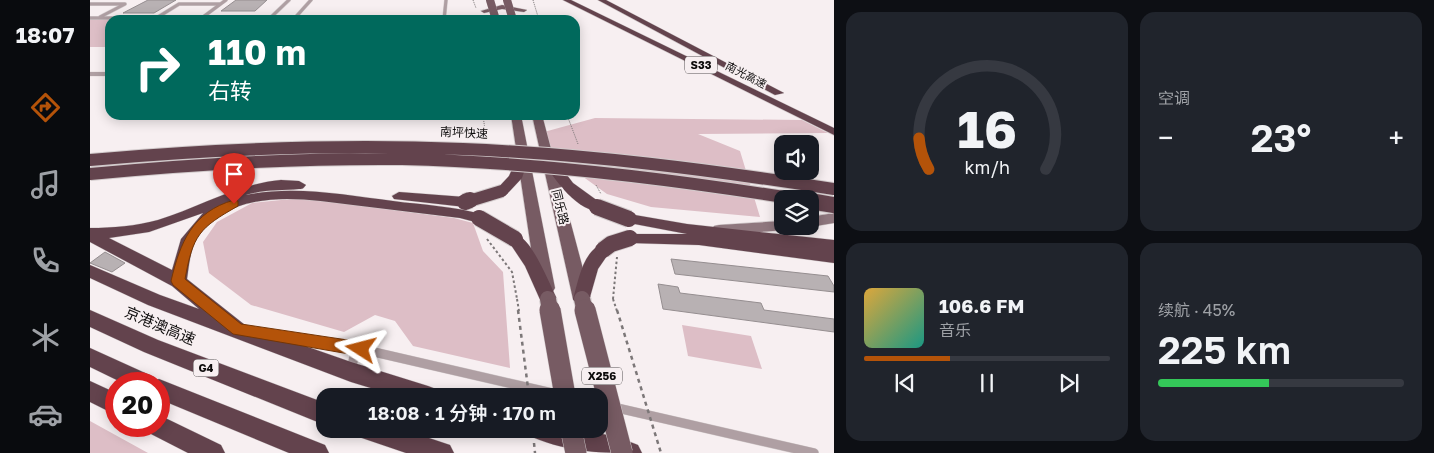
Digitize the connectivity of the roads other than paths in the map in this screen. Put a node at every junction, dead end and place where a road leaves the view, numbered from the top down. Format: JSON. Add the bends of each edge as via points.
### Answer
{"nodes":[{"id":1,"x":226,"y":0,"type":"edge"},
{"id":2,"x":289,"y":0,"type":"edge"},
{"id":3,"x":311,"y":0,"type":"edge"},
{"id":4,"x":446,"y":0,"type":"edge"},
{"id":5,"x":490,"y":0,"type":"edge"},
{"id":6,"x":507,"y":0,"type":"edge"},
{"id":7,"x":566,"y":0,"type":"edge"},
{"id":8,"x":601,"y":0,"type":"edge"},
{"id":9,"x":520,"y":1,"type":"edge"},
{"id":10,"x":91,"y":2,"type":"edge"},
{"id":11,"x":481,"y":2,"type":"dead end"},
{"id":12,"x":220,"y":4,"type":"junction"},
{"id":13,"x":524,"y":10,"type":"junction"},
{"id":14,"x":484,"y":11,"type":"junction"},
{"id":15,"x":161,"y":15,"type":"edge"},
{"id":16,"x":205,"y":15,"type":"edge"},
{"id":17,"x":273,"y":15,"type":"edge"},
{"id":18,"x":298,"y":15,"type":"edge"},
{"id":19,"x":444,"y":15,"type":"edge"},
{"id":20,"x":485,"y":15,"type":"edge"},
{"id":21,"x":494,"y":15,"type":"edge"},
{"id":22,"x":512,"y":15,"type":"edge"},
{"id":23,"x":526,"y":15,"type":"edge"},
{"id":24,"x":90,"y":18,"type":"edge"},
{"id":25,"x":98,"y":18,"type":"junction"},
{"id":26,"x":105,"y":18,"type":"edge"},
{"id":27,"x":90,"y":74,"type":"edge"},
{"id":28,"x":105,"y":74,"type":"edge"},
{"id":29,"x":517,"y":120,"type":"edge"},
{"id":30,"x":538,"y":120,"type":"edge"},
{"id":31,"x":834,"y":122,"type":"edge"},
{"id":32,"x":834,"y":132,"type":"edge"},
{"id":33,"x":524,"y":157,"type":"junction"},
{"id":34,"x":547,"y":157,"type":"junction"},
{"id":35,"x":90,"y":160,"type":"edge"},
{"id":36,"x":90,"y":174,"type":"edge"},
{"id":37,"x":834,"y":189,"type":"edge"},
{"id":38,"x":774,"y":196,"type":"edge"},
{"id":39,"x":819,"y":202,"type":"edge"},
{"id":40,"x":834,"y":205,"type":"edge"},
{"id":41,"x":834,"y":218,"type":"edge"},
{"id":42,"x":819,"y":220,"type":"edge"},
{"id":43,"x":774,"y":226,"type":"edge"},
{"id":44,"x":701,"y":230,"type":"junction"},
{"id":45,"x":90,"y":234,"type":"edge"},
{"id":46,"x":834,"y":246,"type":"edge"},
{"id":47,"x":834,"y":257,"type":"edge"},
{"id":48,"x":90,"y":271,"type":"edge"},
{"id":49,"x":178,"y":281,"type":"junction"},
{"id":50,"x":582,"y":299,"type":"junction"},
{"id":51,"x":548,"y":300,"type":"junction"},
{"id":52,"x":90,"y":318,"type":"edge"},
{"id":53,"x":238,"y":330,"type":"junction"},
{"id":54,"x":366,"y":350,"type":"junction"},
{"id":55,"x":90,"y":357,"type":"edge"},
{"id":56,"x":122,"y":372,"type":"edge"},
{"id":57,"x":351,"y":372,"type":"junction"},
{"id":58,"x":402,"y":388,"type":"edge"},
{"id":59,"x":531,"y":388,"type":"edge"},
{"id":60,"x":564,"y":388,"type":"edge"},
{"id":61,"x":90,"y":391,"type":"edge"},
{"id":62,"x":170,"y":393,"type":"edge"},
{"id":63,"x":105,"y":398,"type":"edge"},
{"id":64,"x":608,"y":406,"type":"edge"},
{"id":65,"x":316,"y":411,"type":"edge"},
{"id":66,"x":170,"y":432,"type":"edge"},
{"id":67,"x":395,"y":438,"type":"edge"},
{"id":68,"x":573,"y":438,"type":"edge"},
{"id":69,"x":574,"y":438,"type":"edge"},
{"id":70,"x":213,"y":453,"type":"edge"},
{"id":71,"x":317,"y":453,"type":"edge"},
{"id":72,"x":442,"y":453,"type":"edge"},
{"id":73,"x":576,"y":453,"type":"edge"},
{"id":74,"x":622,"y":453,"type":"edge"},
{"id":75,"x":632,"y":453,"type":"edge"},
{"id":76,"x":814,"y":453,"type":"edge"}],
"edges":[{"from":1,"to":12,"type":"lane"},
{"from":2,"to":17,"type":"lane"},
{"from":3,"to":18,"type":"lane"},
{"from":4,"to":19,"type":"lane"},
{"from":5,"to":21,"type":"main road","bridge":true},
{"from":6,"to":22,"type":"main road","bridge":true},
{"from":7,"to":32,"type":"highway","name":"南光高速","number":"S33"},
{"from":8,"to":31,"type":"highway","name":"南光高速","number":"S33"},
{"from":9,"to":13,"type":"main road"},
{"from":10,"to":25,"type":"lane","via":[[125,4]]},
{"from":11,"to":14,"type":"main road"},
{"from":12,"to":15,"type":"lane","via":[[179,4]]},
{"from":12,"to":16,"type":"lane"},
{"from":13,"to":14,"type":"main road","via":[[502,7]]},
{"from":13,"to":23,"type":"main road"},
{"from":14,"to":20,"type":"main road"},
{"from":24,"to":25,"type":"lane"},
{"from":25,"to":26,"type":"lane"},
{"from":27,"to":28,"type":"lane"},
{"from":29,"to":33,"type":"main road","number":"X256"},
{"from":30,"to":34,"type":"main road","name":"同乐路","number":"X256"},
{"from":33,"to":45,"type":"highway","bridge":true,"via":[[515,178],[502,191],[465,202],[270,184],[241,190],[164,223],[122,232]]},
{"from":33,"to":51,"type":"main road","number":"X256"},
{"from":34,"to":44,"type":"highway","bridge":true,"via":[[561,180],[582,199],[597,207],[629,219]]},
{"from":34,"to":50,"type":"main road","name":"同乐路","number":"X256"},
{"from":35,"to":37,"type":"highway","name":"南坪快速","bridge":true,"via":[[292,146],[467,147],[658,162]]},
{"from":36,"to":38,"type":"highway","bridge":true,"via":[[285,160],[455,161],[593,171]]},
{"from":39,"to":40,"type":"highway","bridge":true},
{"from":41,"to":42,"type":"street"},
{"from":43,"to":44,"type":"street"},
{"from":44,"to":46,"type":"highway"},
{"from":45,"to":49,"type":"highway"},
{"from":47,"to":50,"type":"highway","bridge":true,"via":[[675,238],[630,238],[603,250],[590,268]]},
{"from":48,"to":53,"type":"highway","via":[[154,300]]},
{"from":49,"to":51,"type":"highway","bridge":true,"via":[[187,245],[198,227],[219,211],[250,199],[303,195],[479,218],[503,230],[514,240],[532,264]]},
{"from":49,"to":53,"type":"highway"},
{"from":50,"to":74,"type":"main road","number":"X256","bridge":true},
{"from":51,"to":60,"type":"main road","number":"X256","bridge":true},
{"from":52,"to":65,"type":"highway","name":"京港澳高速","number":"G4","via":[[150,346]]},
{"from":53,"to":54,"type":"lane"},
{"from":53,"to":57,"type":"highway"},
{"from":54,"to":57,"type":"lane","via":[[354,356]]},
{"from":54,"to":59,"type":"lane"},
{"from":55,"to":56,"type":"highway"},
{"from":57,"to":58,"type":"highway"},
{"from":61,"to":63,"type":"highway"},
{"from":62,"to":71,"type":"highway"},
{"from":64,"to":76,"type":"lane"},
{"from":66,"to":70,"type":"highway"},
{"from":67,"to":72,"type":"highway"},
{"from":68,"to":73,"type":"main road","bridge":true},
{"from":69,"to":75,"type":"highway"}]}
